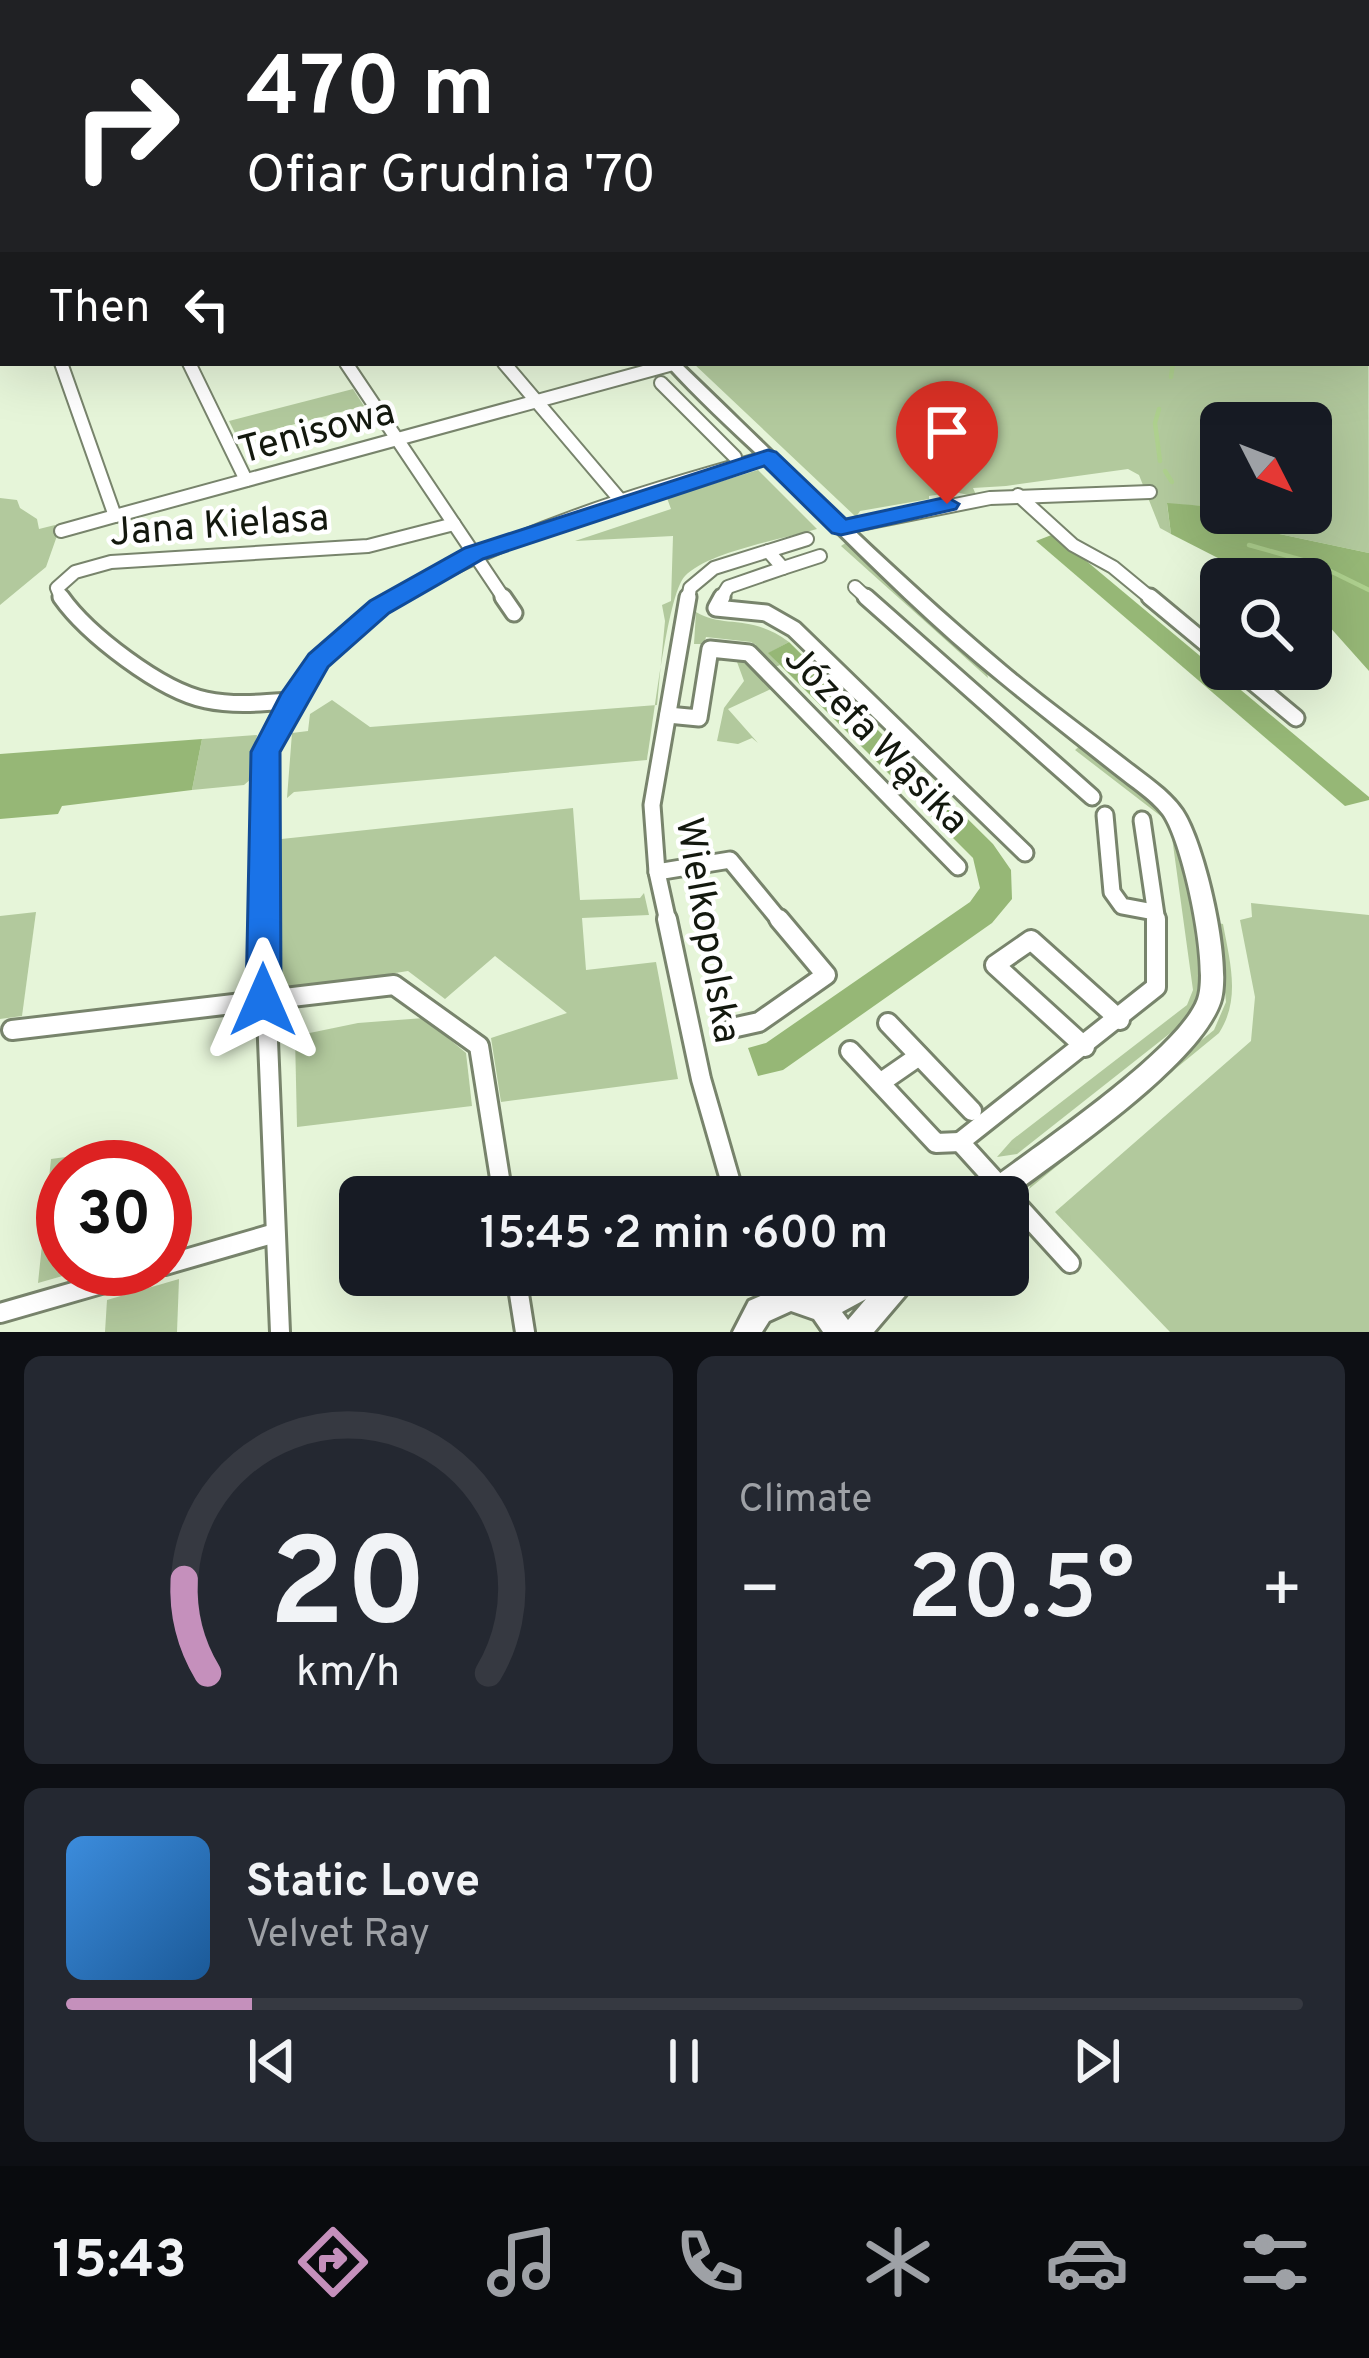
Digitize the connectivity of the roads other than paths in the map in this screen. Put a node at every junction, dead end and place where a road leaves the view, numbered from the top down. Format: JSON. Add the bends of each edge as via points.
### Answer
{"nodes":[{"id":1,"x":62,"y":366,"type":"edge"},
{"id":2,"x":190,"y":366,"type":"edge"},
{"id":3,"x":348,"y":366,"type":"edge"},
{"id":4,"x":507,"y":366,"type":"edge"},
{"id":5,"x":661,"y":366,"type":"edge"},
{"id":6,"x":675,"y":366,"type":"edge"},
{"id":7,"x":661,"y":383,"type":"dead end"},
{"id":8,"x":536,"y":400,"type":"junction"},
{"id":9,"x":733,"y":422,"type":"junction"},
{"id":10,"x":707,"y":429,"type":"junction"},
{"id":11,"x":397,"y":439,"type":"junction"},
{"id":12,"x":735,"y":457,"type":"dead end"},
{"id":13,"x":768,"y":457,"type":"junction"},
{"id":14,"x":246,"y":480,"type":"junction"},
{"id":15,"x":1150,"y":492,"type":"dead end"},
{"id":16,"x":1018,"y":495,"type":"junction"},
{"id":17,"x":622,"y":502,"type":"junction"},
{"id":18,"x":115,"y":516,"type":"junction"},
{"id":19,"x":454,"y":524,"type":"junction"},
{"id":20,"x":841,"y":528,"type":"junction"},
{"id":21,"x":61,"y":531,"type":"dead end"},
{"id":22,"x":807,"y":539,"type":"dead end"},
{"id":23,"x":768,"y":551,"type":"junction"},
{"id":24,"x":474,"y":553,"type":"junction"},
{"id":25,"x":820,"y":556,"type":"dead end"},
{"id":26,"x":783,"y":568,"type":"junction"},
{"id":27,"x":855,"y":586,"type":"dead end"},
{"id":28,"x":514,"y":613,"type":"dead end"},
{"id":29,"x":1200,"y":639,"type":"edge"},
{"id":30,"x":1262,"y":690,"type":"edge"},
{"id":31,"x":291,"y":700,"type":"junction"},
{"id":32,"x":668,"y":716,"type":"junction"},
{"id":33,"x":1296,"y":718,"type":"dead end"},
{"id":34,"x":1091,"y":797,"type":"dead end"},
{"id":35,"x":1106,"y":814,"type":"dead end"},
{"id":36,"x":1142,"y":820,"type":"dead end"},
{"id":37,"x":1024,"y":853,"type":"dead end"},
{"id":38,"x":958,"y":867,"type":"dead end"},
{"id":39,"x":657,"y":872,"type":"junction"},
{"id":40,"x":1154,"y":912,"type":"junction"},
{"id":41,"x":263,"y":1000,"type":"junction"},
{"id":42,"x":1120,"y":1020,"type":"junction"},
{"id":43,"x":888,"y":1023,"type":"dead end"},
{"id":44,"x":732,"y":1028,"type":"dead end"},
{"id":45,"x":12,"y":1030,"type":"dead end"},
{"id":46,"x":1085,"y":1047,"type":"junction"},
{"id":47,"x":850,"y":1051,"type":"dead end"},
{"id":48,"x":920,"y":1056,"type":"junction"},
{"id":49,"x":880,"y":1083,"type":"junction"},
{"id":50,"x":972,"y":1111,"type":"dead end"},
{"id":51,"x":959,"y":1142,"type":"junction"},
{"id":52,"x":500,"y":1176,"type":"edge"},
{"id":53,"x":729,"y":1176,"type":"edge"},
{"id":54,"x":983,"y":1176,"type":"edge"},
{"id":55,"x":1015,"y":1176,"type":"edge"},
{"id":56,"x":1029,"y":1224,"type":"edge"},
{"id":57,"x":272,"y":1234,"type":"junction"},
{"id":58,"x":192,"y":1257,"type":"edge"},
{"id":59,"x":1070,"y":1263,"type":"dead end"},
{"id":60,"x":59,"y":1296,"type":"edge"},
{"id":61,"x":519,"y":1296,"type":"edge"},
{"id":62,"x":766,"y":1296,"type":"edge"},
{"id":63,"x":794,"y":1296,"type":"edge"},
{"id":64,"x":858,"y":1296,"type":"edge"},
{"id":65,"x":886,"y":1296,"type":"edge"},
{"id":66,"x":0,"y":1313,"type":"edge"},
{"id":67,"x":831,"y":1320,"type":"edge"},
{"id":68,"x":280,"y":1332,"type":"edge"},
{"id":69,"x":525,"y":1332,"type":"edge"},
{"id":70,"x":747,"y":1332,"type":"edge"},
{"id":71,"x":856,"y":1332,"type":"edge"}],
"edges":[{"from":1,"to":18,"type":"street"},
{"from":2,"to":14,"type":"street"},
{"from":3,"to":11,"type":"street"},
{"from":4,"to":8,"type":"street"},
{"from":5,"to":8,"type":"street","name":"Tenisowa"},
{"from":6,"to":9,"type":"street"},
{"from":7,"to":10,"type":"street"},
{"from":8,"to":11,"type":"street","name":"Tenisowa"},
{"from":8,"to":17,"type":"street"},
{"from":9,"to":10,"type":"street"},
{"from":9,"to":13,"type":"street"},
{"from":10,"to":12,"type":"street"},
{"from":11,"to":14,"type":"street","name":"Tenisowa"},
{"from":11,"to":19,"type":"street"},
{"from":13,"to":17,"type":"street"},
{"from":13,"to":20,"type":"street"},
{"from":14,"to":18,"type":"street","name":"Tenisowa"},
{"from":15,"to":16,"type":"street"},
{"from":16,"to":20,"type":"street"},
{"from":16,"to":29,"type":"street"},
{"from":17,"to":24,"type":"street"},
{"from":18,"to":21,"type":"street","name":"Tenisowa"},
{"from":19,"to":24,"type":"street"},
{"from":19,"to":31,"type":"street","name":"Jana Kielasa","via":[[368,546],[92,565],[57,588],[60,603],[82,623],[188,696],[229,704]]},
{"from":20,"to":55,"type":"street","via":[[994,667],[1163,800],[1192,849],[1214,974],[1209,1005],[1172,1051]]},
{"from":22,"to":23,"type":"street","name":"Wielkopolska"},
{"from":23,"to":26,"type":"street"},
{"from":23,"to":32,"type":"street","name":"Wielkopolska","via":[[705,572],[689,588]]},
{"from":24,"to":28,"type":"street"},
{"from":24,"to":31,"type":"street","via":[[365,617]]},
{"from":25,"to":26,"type":"street"},
{"from":26,"to":37,"type":"street","via":[[728,587],[716,608],[766,613],[794,629]]},
{"from":27,"to":34,"type":"street"},
{"from":30,"to":33,"type":"street"},
{"from":31,"to":41,"type":"street","via":[[266,752],[262,786]]},
{"from":32,"to":38,"type":"street","name":"Józefa Wąsika","via":[[699,718],[710,649],[749,653]]},
{"from":32,"to":39,"type":"street","name":"Wielkopolska","via":[[652,805]]},
{"from":35,"to":40,"type":"street","via":[[1112,892],[1122,906]]},
{"from":36,"to":40,"type":"street"},
{"from":39,"to":44,"type":"street","via":[[730,860],[826,975],[759,1022]]},
{"from":39,"to":53,"type":"street","name":"Wielkopolska"},
{"from":40,"to":42,"type":"street","via":[[1160,975],[1150,996]]},
{"from":41,"to":45,"type":"street"},
{"from":41,"to":52,"type":"street","via":[[394,985],[479,1046]]},
{"from":41,"to":57,"type":"street"},
{"from":42,"to":46,"type":"street"},
{"from":42,"to":46,"type":"street","via":[[1030,940],[995,965]]},
{"from":43,"to":48,"type":"street"},
{"from":46,"to":51,"type":"street"},
{"from":47,"to":49,"type":"street"},
{"from":48,"to":49,"type":"street"},
{"from":48,"to":50,"type":"street"},
{"from":49,"to":51,"type":"street","via":[[936,1143]]},
{"from":51,"to":54,"type":"street"},
{"from":56,"to":59,"type":"street"},
{"from":57,"to":58,"type":"street"},
{"from":57,"to":68,"type":"street"},
{"from":60,"to":66,"type":"street"},
{"from":61,"to":69,"type":"street"},
{"from":62,"to":70,"type":"street"},
{"from":63,"to":67,"type":"street"},
{"from":64,"to":67,"type":"street"},
{"from":65,"to":71,"type":"street"}]}
